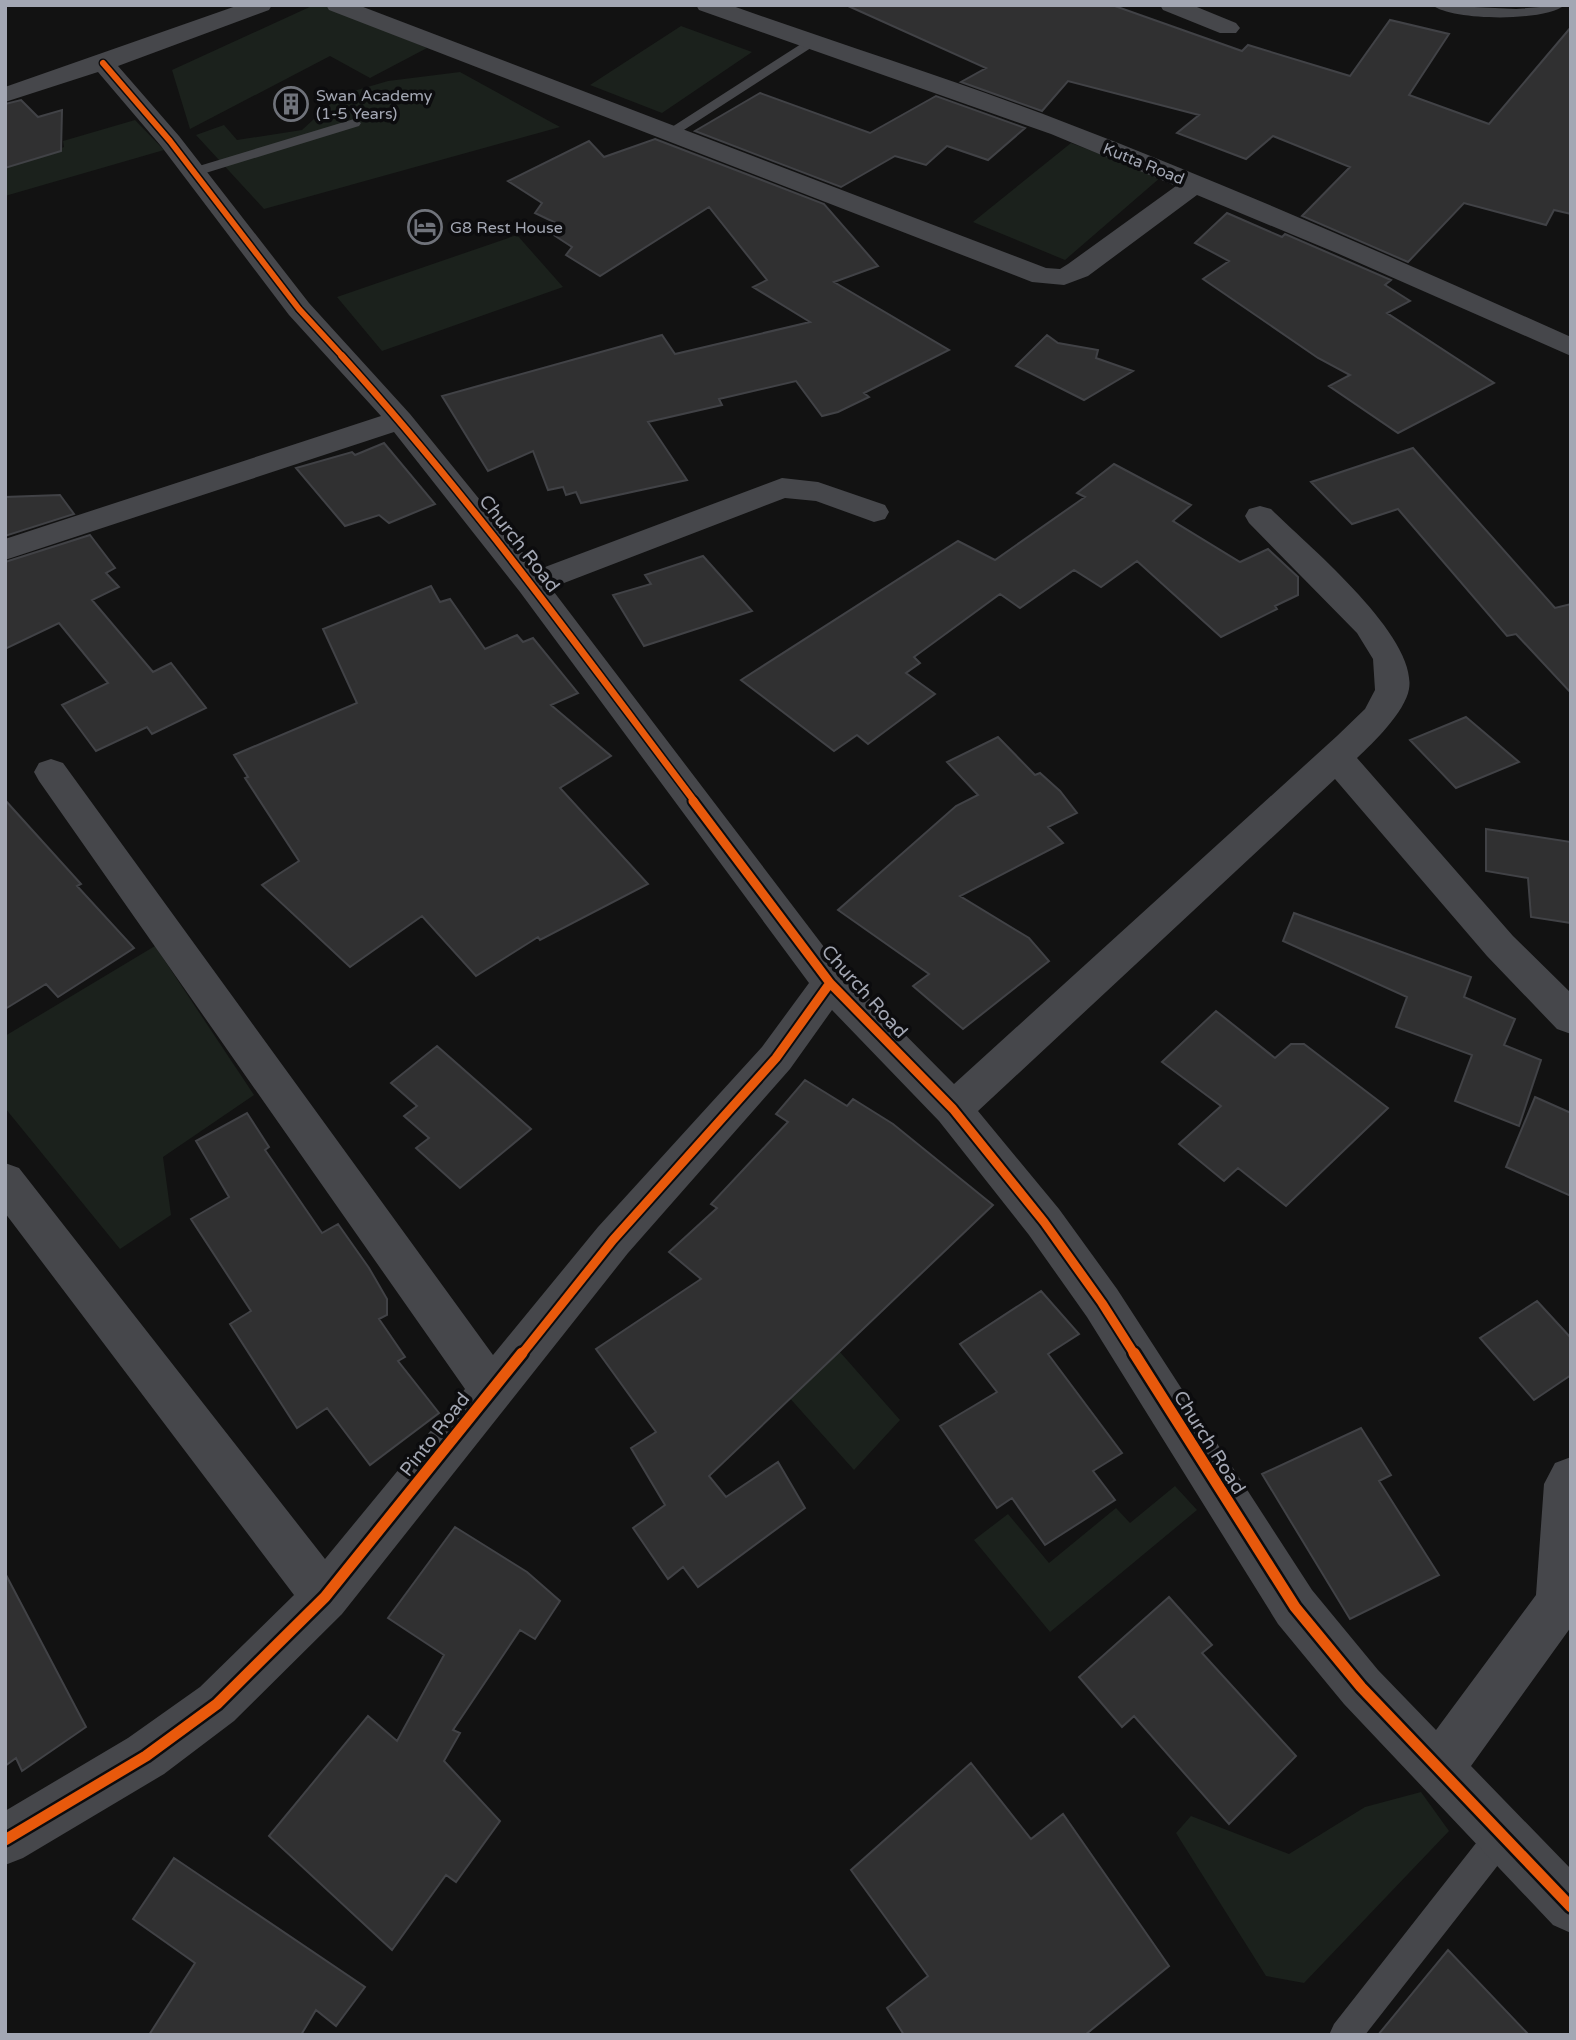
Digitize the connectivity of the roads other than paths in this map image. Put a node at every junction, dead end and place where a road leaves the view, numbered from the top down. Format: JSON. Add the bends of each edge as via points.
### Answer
{"nodes":[{"id":1,"x":261,"y":5,"type":"edge"},
{"id":2,"x":337,"y":5,"type":"edge"},
{"id":3,"x":707,"y":5,"type":"edge"},
{"id":4,"x":1171,"y":5,"type":"edge"},
{"id":5,"x":1439,"y":5,"type":"edge"},
{"id":6,"x":1558,"y":5,"type":"edge"},
{"id":7,"x":1228,"y":28,"type":"dead end"},
{"id":8,"x":812,"y":41,"type":"junction"},
{"id":9,"x":103,"y":63,"type":"junction"},
{"id":10,"x":5,"y":95,"type":"edge"},
{"id":11,"x":354,"y":123,"type":"dead end"},
{"id":12,"x":668,"y":134,"type":"junction"},
{"id":13,"x":194,"y":172,"type":"junction"},
{"id":14,"x":1196,"y":184,"type":"junction"},
{"id":15,"x":1571,"y":348,"type":"edge"},
{"id":16,"x":400,"y":420,"type":"junction"},
{"id":17,"x":874,"y":512,"type":"dead end"},
{"id":18,"x":1261,"y":516,"type":"dead end"},
{"id":19,"x":5,"y":550,"type":"edge"},
{"id":20,"x":531,"y":584,"type":"junction"},
{"id":21,"x":1336,"y":757,"type":"junction"},
{"id":22,"x":51,"y":772,"type":"dead end"},
{"id":23,"x":830,"y":983,"type":"junction"},
{"id":24,"x":1571,"y":1018,"type":"edge"},
{"id":25,"x":953,"y":1109,"type":"junction"},
{"id":26,"x":5,"y":1181,"type":"edge"},
{"id":27,"x":491,"y":1389,"type":"junction"},
{"id":28,"x":1571,"y":1479,"type":"edge"},
{"id":29,"x":325,"y":1597,"type":"junction"},
{"id":30,"x":1438,"y":1768,"type":"junction"},
{"id":31,"x":1502,"y":1835,"type":"junction"},
{"id":32,"x":5,"y":1840,"type":"edge"},
{"id":33,"x":1571,"y":1908,"type":"edge"},
{"id":34,"x":1345,"y":2035,"type":"edge"}],
"edges":[{"from":1,"to":9,"type":"street"},
{"from":2,"to":12,"type":"street"},
{"from":3,"to":8,"type":"street","name":"Kutta Road"},
{"from":4,"to":7,"type":"street"},
{"from":5,"to":6,"type":"lane","via":[[1501,12],[1539,11]]},
{"from":8,"to":12,"type":"lane"},
{"from":8,"to":14,"type":"street","name":"Kutta Road","via":[[1060,129]]},
{"from":9,"to":10,"type":"street"},
{"from":9,"to":13,"type":"street","name":"Church Road"},
{"from":11,"to":13,"type":"lane"},
{"from":12,"to":14,"type":"street","via":[[1054,278],[1078,270]]},
{"from":13,"to":16,"type":"street","name":"Church Road","via":[[299,309]]},
{"from":14,"to":15,"type":"street","name":"Kutta Road"},
{"from":16,"to":19,"type":"street"},
{"from":16,"to":20,"type":"street","name":"Church Road"},
{"from":17,"to":20,"type":"street","via":[[822,491],[782,488]]},
{"from":18,"to":21,"type":"street","via":[[1368,625],[1390,658],[1392,690],[1377,717]]},
{"from":20,"to":23,"type":"street","name":"Church Road"},
{"from":21,"to":24,"type":"street","via":[[1500,946]]},
{"from":21,"to":25,"type":"street"},
{"from":22,"to":27,"type":"street"},
{"from":23,"to":25,"type":"street","name":"Church Road"},
{"from":23,"to":27,"type":"street","name":"Pinto Road","via":[[776,1058],[621,1231]]},
{"from":25,"to":30,"type":"street","name":"Church Road","via":[[1102,1303],[1295,1607],[1361,1687]]},
{"from":26,"to":29,"type":"street"},
{"from":27,"to":29,"type":"street","name":"Pinto Road"},
{"from":28,"to":30,"type":"street","via":[[1567,1484],[1559,1604]]},
{"from":29,"to":32,"type":"street","name":"Pinto Road","via":[[217,1704],[146,1756]]},
{"from":30,"to":31,"type":"street","name":"Church Road"},
{"from":31,"to":33,"type":"street","name":"Church Road"},
{"from":31,"to":34,"type":"lane"}]}
